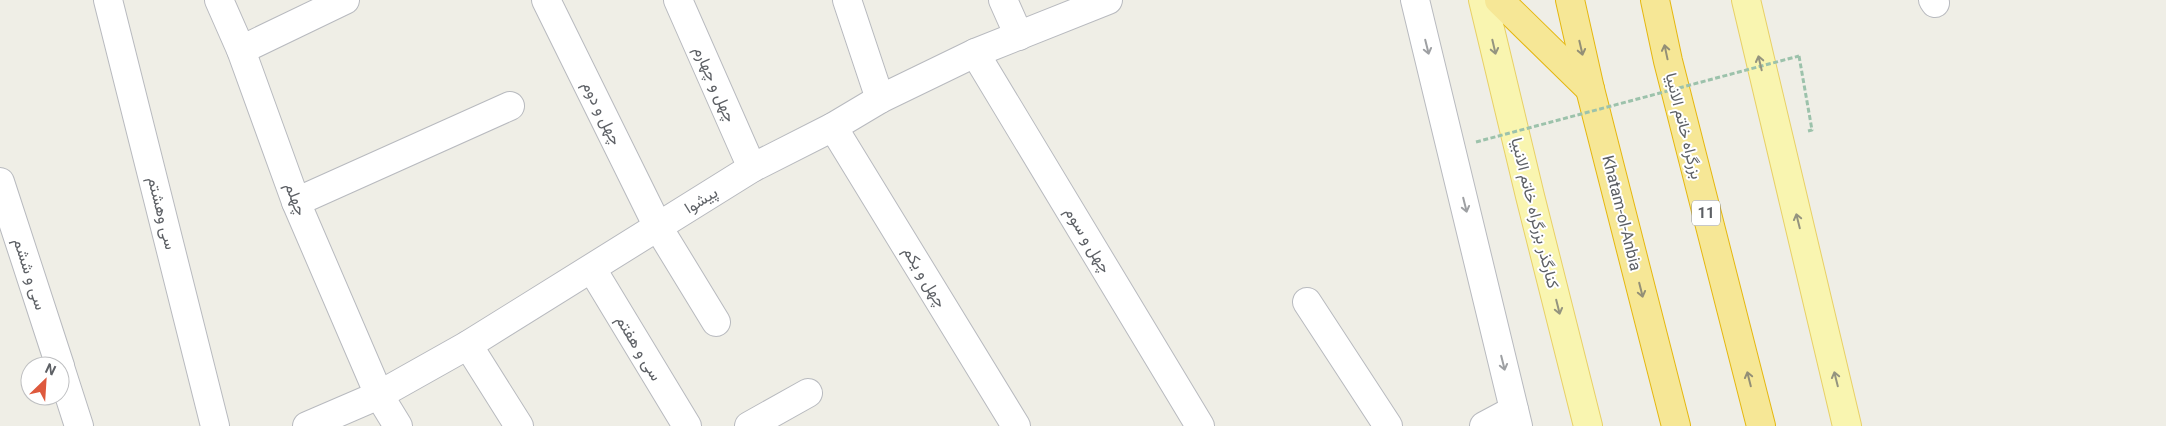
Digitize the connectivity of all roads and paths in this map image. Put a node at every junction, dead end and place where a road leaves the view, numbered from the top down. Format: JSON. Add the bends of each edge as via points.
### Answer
{"nodes":[{"id":1,"x":108,"y":0,"type":"edge"},
{"id":2,"x":219,"y":0,"type":"edge"},
{"id":3,"x":345,"y":0,"type":"edge"},
{"id":4,"x":546,"y":0,"type":"edge"},
{"id":5,"x":678,"y":0,"type":"edge"},
{"id":6,"x":847,"y":0,"type":"edge"},
{"id":7,"x":1003,"y":0,"type":"edge"},
{"id":8,"x":1108,"y":0,"type":"edge"},
{"id":9,"x":1415,"y":0,"type":"edge"},
{"id":10,"x":1483,"y":0,"type":"edge"},
{"id":11,"x":1499,"y":0,"type":"edge"},
{"id":12,"x":1570,"y":0,"type":"edge"},
{"id":13,"x":1654,"y":0,"type":"edge"},
{"id":14,"x":1746,"y":0,"type":"edge"},
{"id":15,"x":1019,"y":36,"type":"junction"},
{"id":16,"x":241,"y":50,"type":"junction"},
{"id":17,"x":975,"y":53,"type":"junction"},
{"id":18,"x":1590,"y":89,"type":"junction"},
{"id":19,"x":880,"y":99,"type":"junction"},
{"id":20,"x":510,"y":106,"type":"dead end"},
{"id":21,"x":833,"y":127,"type":"junction"},
{"id":22,"x":1812,"y":130,"type":"dead end"},
{"id":23,"x":1476,"y":142,"type":"dead end"},
{"id":24,"x":752,"y":168,"type":"junction"},
{"id":25,"x":0,"y":182,"type":"edge"},
{"id":26,"x":296,"y":202,"type":"junction"},
{"id":27,"x":658,"y":227,"type":"junction"},
{"id":28,"x":592,"y":269,"type":"junction"},
{"id":29,"x":1307,"y":302,"type":"dead end"},
{"id":30,"x":716,"y":322,"type":"dead end"},
{"id":31,"x":468,"y":345,"type":"junction"},
{"id":32,"x":56,"y":356,"type":"edge"},
{"id":33,"x":808,"y":393,"type":"dead end"},
{"id":34,"x":379,"y":395,"type":"junction"},
{"id":35,"x":70,"y":398,"type":"edge"},
{"id":36,"x":1516,"y":418,"type":"edge"},
{"id":37,"x":79,"y":426,"type":"edge"},
{"id":38,"x":215,"y":426,"type":"edge"},
{"id":39,"x":307,"y":426,"type":"edge"},
{"id":40,"x":398,"y":426,"type":"edge"},
{"id":41,"x":519,"y":426,"type":"edge"},
{"id":42,"x":687,"y":426,"type":"edge"},
{"id":43,"x":749,"y":426,"type":"edge"},
{"id":44,"x":1016,"y":426,"type":"edge"},
{"id":45,"x":1200,"y":426,"type":"edge"},
{"id":46,"x":1388,"y":426,"type":"edge"},
{"id":47,"x":1484,"y":426,"type":"edge"},
{"id":48,"x":1588,"y":426,"type":"edge"},
{"id":49,"x":1676,"y":426,"type":"edge"},
{"id":50,"x":1761,"y":426,"type":"edge"},
{"id":51,"x":1847,"y":426,"type":"edge"}],
"edges":[{"from":1,"to":38,"type":"street","name":"سی وهشتم"},
{"from":2,"to":16,"type":"street","name":"چهلم"},
{"from":3,"to":16,"type":"street"},
{"from":4,"to":27,"type":"street","name":"چهل و دوم"},
{"from":5,"to":24,"type":"street","name":"چهل و چهارم"},
{"from":6,"to":19,"type":"street"},
{"from":7,"to":15,"type":"street"},
{"from":8,"to":15,"type":"street","name":"پیشوا"},
{"from":9,"to":36,"type":"street","one_way":true},
{"from":10,"to":48,"type":"main road","name":"کنارگذر بزرگراه خاتم الانبیا","one_way":true},
{"from":11,"to":18,"type":"highway"},
{"from":12,"to":18,"type":"highway","name":"Khatam-ol-Anbia","one_way":true},
{"from":50,"to":13,"type":"highway","name":"بزرگراه خاتم الانبیا","number":"11","one_way":true},
{"from":51,"to":14,"type":"main road","one_way":true},
{"from":15,"to":17,"type":"street","name":"پیشوا"},
{"from":16,"to":26,"type":"street","name":"چهلم"},
{"from":17,"to":19,"type":"street","name":"پیشوا"},
{"from":17,"to":45,"type":"street","name":"چهل و سوم"},
{"from":18,"to":49,"type":"highway","name":"Khatam-ol-Anbia","one_way":true},
{"from":19,"to":21,"type":"street","name":"پیشوا"},
{"from":20,"to":26,"type":"street"},
{"from":21,"to":24,"type":"street","name":"پیشوا"},
{"from":21,"to":44,"type":"street","name":"چهل و یکم"},
{"from":22,"to":23,"type":"path","bridge":true,"via":[[1798,56]]},
{"from":24,"to":27,"type":"street","name":"پیشوا"},
{"from":25,"to":32,"type":"street","name":"سی و ششم"},
{"from":26,"to":34,"type":"street","name":"چهلم"},
{"from":27,"to":28,"type":"street","name":"پیشوا"},
{"from":27,"to":30,"type":"street","name":"چهل و دوم"},
{"from":28,"to":31,"type":"street","name":"پیشوا"},
{"from":28,"to":42,"type":"street","name":"سی و هفتم"},
{"from":29,"to":46,"type":"street"},
{"from":31,"to":34,"type":"street","name":"پیشوا"},
{"from":31,"to":41,"type":"street"},
{"from":33,"to":43,"type":"street"},
{"from":34,"to":39,"type":"street","name":"پیشوا"},
{"from":34,"to":40,"type":"street","name":"چهلم"},
{"from":35,"to":37,"type":"street","name":"سی و ششم"},
{"from":36,"to":47,"type":"street"}]}
